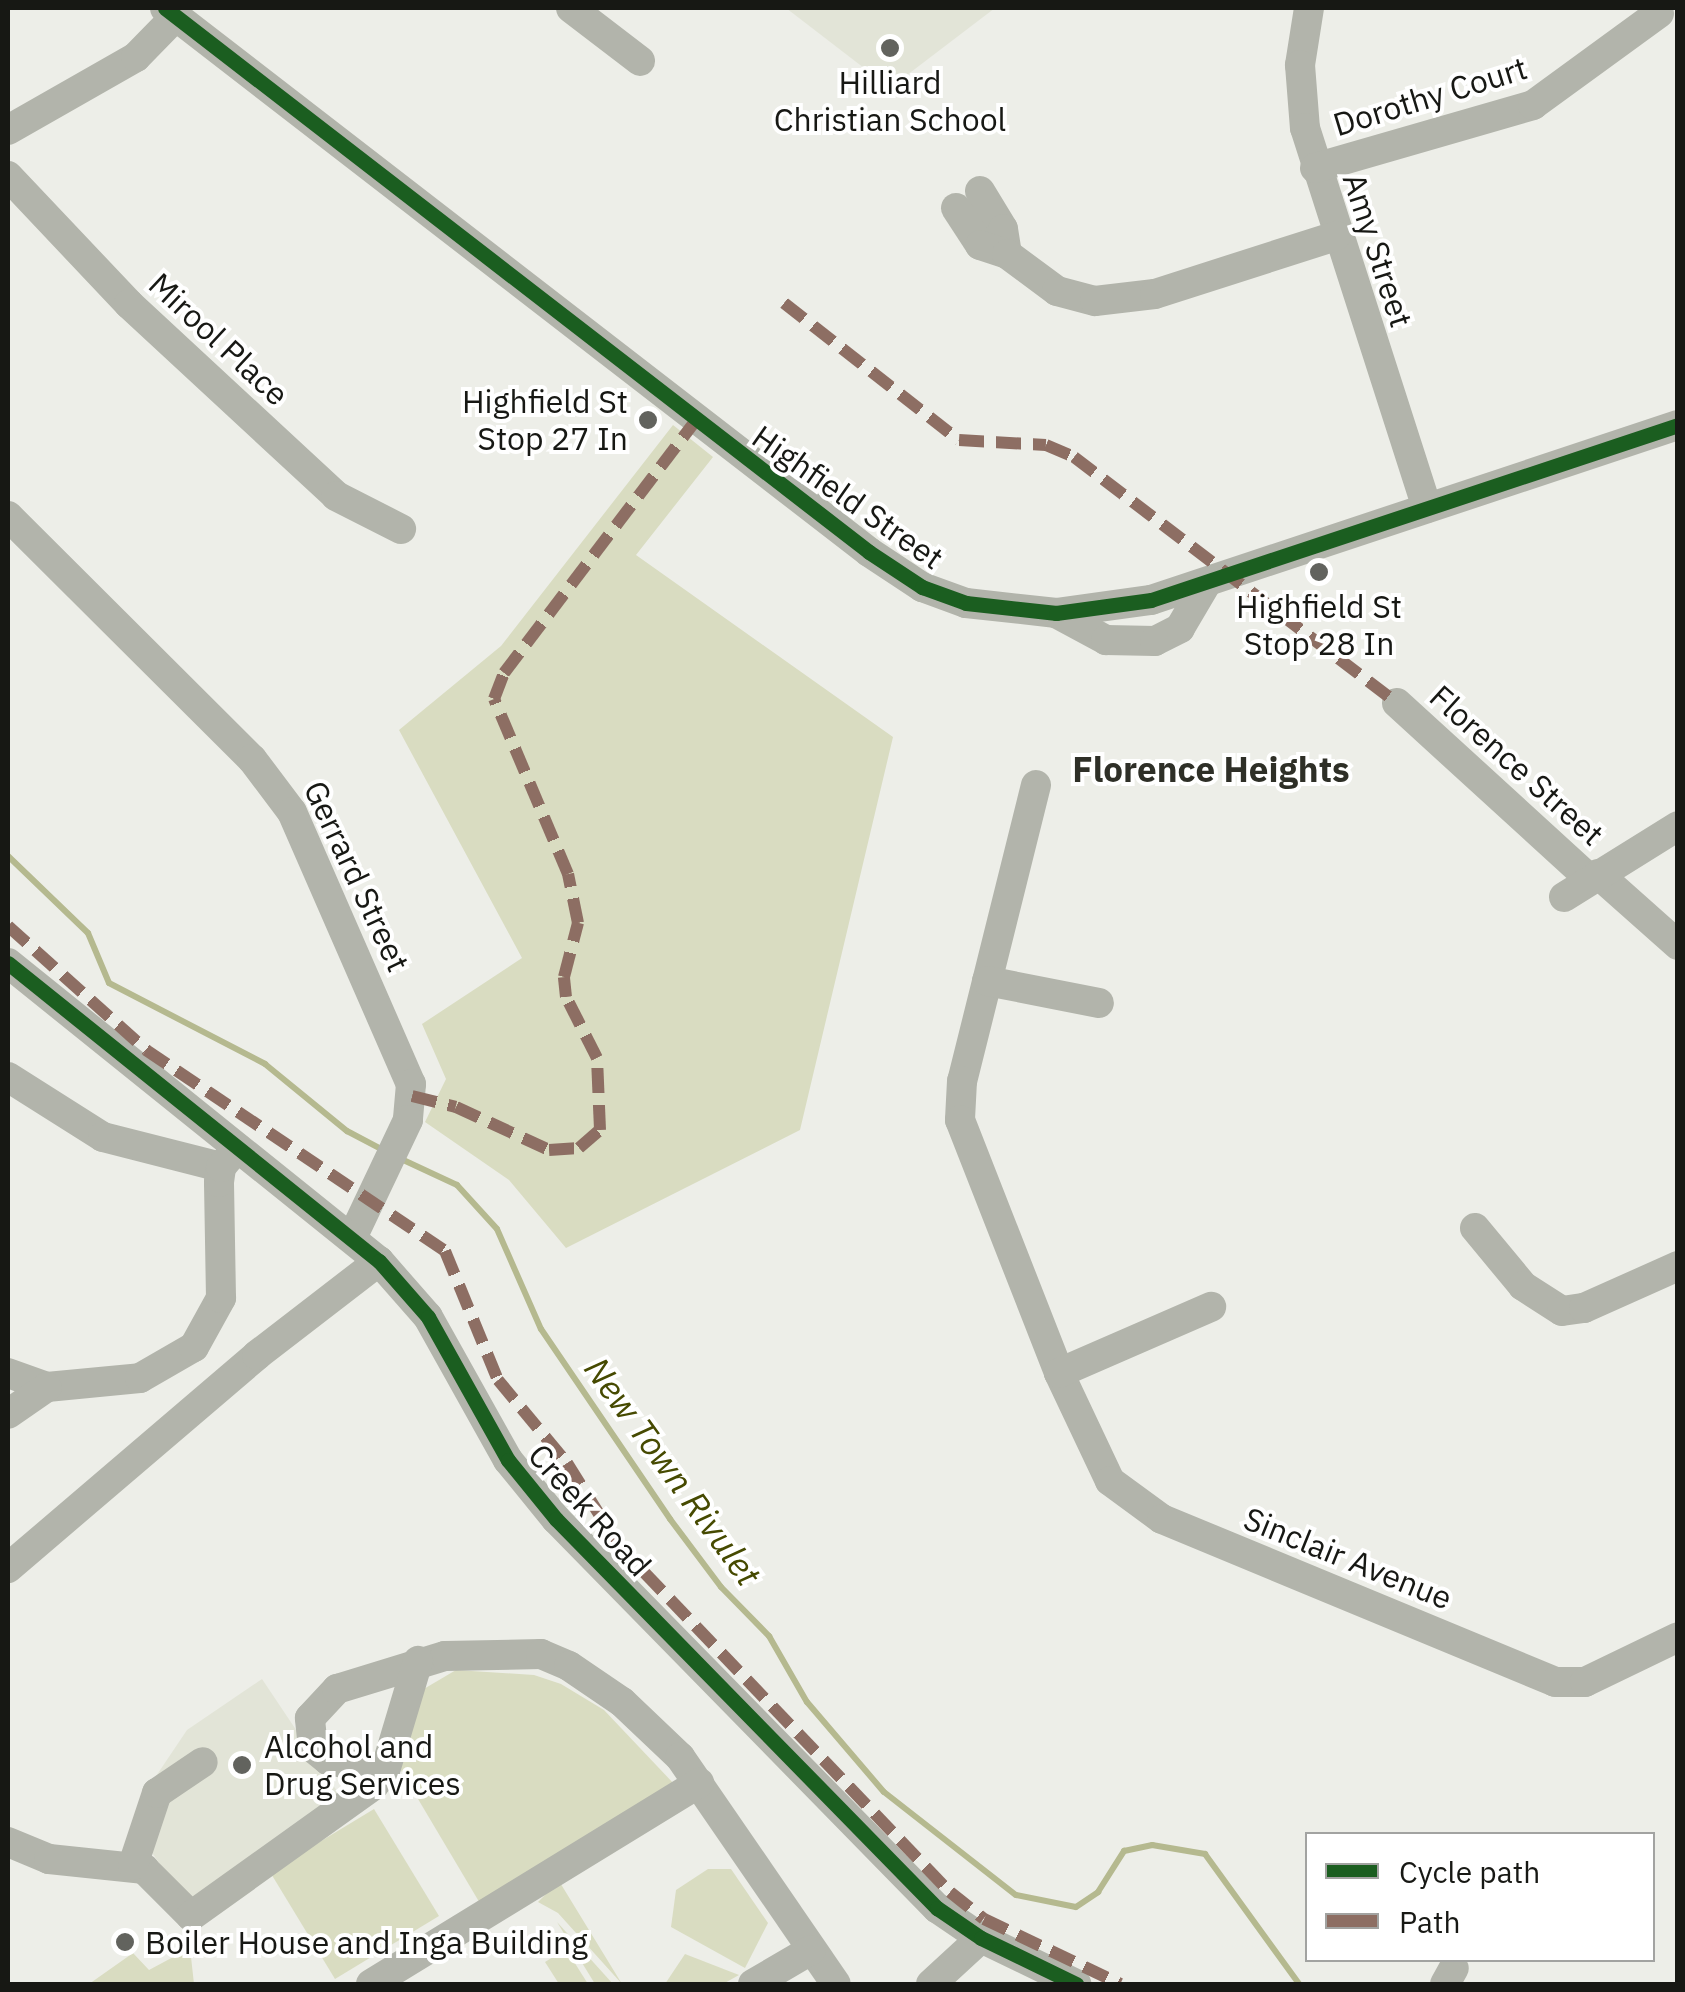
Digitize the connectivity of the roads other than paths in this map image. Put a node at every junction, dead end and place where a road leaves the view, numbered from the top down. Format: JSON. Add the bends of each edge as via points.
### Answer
{"nodes":[{"id":1,"x":571,"y":8,"type":"edge"},
{"id":2,"x":1310,"y":8,"type":"edge"},
{"id":3,"x":170,"y":12,"type":"edge"},
{"id":4,"x":1660,"y":13,"type":"dead end"},
{"id":5,"x":640,"y":61,"type":"dead end"},
{"id":6,"x":8,"y":130,"type":"edge"},
{"id":7,"x":1315,"y":168,"type":"junction"},
{"id":8,"x":8,"y":176,"type":"edge"},
{"id":9,"x":968,"y":200,"type":"dead end"},
{"id":10,"x":1336,"y":236,"type":"junction"},
{"id":11,"x":1678,"y":425,"type":"edge"},
{"id":12,"x":1427,"y":508,"type":"junction"},
{"id":13,"x":8,"y":516,"type":"edge"},
{"id":14,"x":401,"y":529,"type":"dead end"},
{"id":15,"x":1207,"y":582,"type":"junction"},
{"id":16,"x":1056,"y":613,"type":"junction"},
{"id":17,"x":1397,"y":703,"type":"dead end"},
{"id":18,"x":1036,"y":785,"type":"dead end"},
{"id":19,"x":1678,"y":826,"type":"edge"},
{"id":20,"x":1594,"y":877,"type":"junction"},
{"id":21,"x":1564,"y":896,"type":"dead end"},
{"id":22,"x":1678,"y":945,"type":"edge"},
{"id":23,"x":8,"y":963,"type":"edge"},
{"id":24,"x":987,"y":981,"type":"junction"},
{"id":25,"x":1099,"y":1003,"type":"dead end"},
{"id":26,"x":8,"y":1077,"type":"edge"},
{"id":27,"x":229,"y":1157,"type":"junction"},
{"id":28,"x":1474,"y":1228,"type":"dead end"},
{"id":29,"x":353,"y":1236,"type":"junction"},
{"id":30,"x":379,"y":1260,"type":"junction"},
{"id":31,"x":1678,"y":1266,"type":"edge"},
{"id":32,"x":1211,"y":1307,"type":"dead end"},
{"id":33,"x":8,"y":1373,"type":"edge"},
{"id":34,"x":1059,"y":1373,"type":"junction"},
{"id":35,"x":47,"y":1387,"type":"junction"},
{"id":36,"x":8,"y":1414,"type":"edge"},
{"id":37,"x":8,"y":1568,"type":"edge"},
{"id":38,"x":1678,"y":1637,"type":"edge"},
{"id":39,"x":418,"y":1661,"type":"junction"},
{"id":40,"x":203,"y":1762,"type":"dead end"},
{"id":41,"x":385,"y":1771,"type":"junction"},
{"id":42,"x":699,"y":1782,"type":"junction"},
{"id":43,"x":8,"y":1842,"type":"edge"},
{"id":44,"x":132,"y":1865,"type":"junction"},
{"id":45,"x":981,"y":1938,"type":"junction"},
{"id":46,"x":811,"y":1950,"type":"junction"},
{"id":47,"x":371,"y":1984,"type":"edge"},
{"id":48,"x":753,"y":1984,"type":"edge"},
{"id":49,"x":836,"y":1984,"type":"edge"},
{"id":50,"x":931,"y":1984,"type":"edge"},
{"id":51,"x":1076,"y":1984,"type":"edge"}],
"edges":[{"from":1,"to":5,"type":"street"},
{"from":2,"to":7,"type":"street","name":"Amy Street","via":[[1300,96]]},
{"from":3,"to":6,"type":"street","via":[[136,57]]},
{"from":3,"to":16,"type":"street","name":"Highfield Street","via":[[894,570],[966,604]]},
{"from":4,"to":7,"type":"street","name":"Dorothy Court","via":[[1532,104]]},
{"from":7,"to":10,"type":"street","name":"Amy Street"},
{"from":8,"to":14,"type":"street","name":"Mirool Place","via":[[129,304],[336,496]]},
{"from":9,"to":10,"type":"street","via":[[980,245],[1007,254],[1057,291],[1115,302]]},
{"from":10,"to":12,"type":"street","name":"Amy Street"},
{"from":11,"to":12,"type":"street","name":"Highfield Street"},
{"from":12,"to":15,"type":"street","name":"Highfield Street"},
{"from":13,"to":29,"type":"street","name":"Gerrard Street","via":[[275,784],[412,1084],[408,1120]]},
{"from":15,"to":16,"type":"street","name":"Highfield Street","via":[[1118,607]]},
{"from":15,"to":16,"type":"street","name":"Highfield Street","via":[[1180,628],[1155,641],[1106,640]]},
{"from":17,"to":20,"type":"street","name":"Florence Street"},
{"from":18,"to":24,"type":"street","name":"Sinclair Avenue"},
{"from":19,"to":20,"type":"street"},
{"from":20,"to":21,"type":"street"},
{"from":20,"to":22,"type":"street","name":"Florence Street"},
{"from":23,"to":27,"type":"street","name":"Creek Road"},
{"from":24,"to":25,"type":"street"},
{"from":24,"to":34,"type":"street","name":"Sinclair Avenue","via":[[962,1082],[963,1139]]},
{"from":26,"to":27,"type":"street","via":[[102,1137]]},
{"from":27,"to":29,"type":"street","name":"Creek Road"},
{"from":27,"to":35,"type":"street","via":[[221,1298],[208,1330],[178,1360],[140,1378]]},
{"from":28,"to":31,"type":"street","via":[[1523,1286],[1562,1311],[1584,1308]]},
{"from":29,"to":30,"type":"street","name":"Creek Road"},
{"from":30,"to":37,"type":"street"},
{"from":30,"to":45,"type":"street","name":"Creek Road","via":[[428,1317],[508,1460],[556,1520],[911,1882]]},
{"from":32,"to":34,"type":"street"},
{"from":33,"to":35,"type":"street"},
{"from":34,"to":38,"type":"street","name":"Sinclair Avenue","via":[[1101,1468],[1132,1503],[1162,1520],[1565,1684],[1593,1679]]},
{"from":35,"to":36,"type":"street"},
{"from":39,"to":41,"type":"street"},
{"from":39,"to":41,"type":"street","via":[[350,1682],[310,1718],[309,1738],[320,1756]]},
{"from":39,"to":42,"type":"street","via":[[541,1654],[622,1702]]},
{"from":40,"to":44,"type":"street","via":[[158,1793]]},
{"from":41,"to":44,"type":"street","via":[[360,1798],[191,1916]]},
{"from":42,"to":46,"type":"street"},
{"from":42,"to":47,"type":"street"},
{"from":43,"to":44,"type":"street","via":[[48,1859]]},
{"from":45,"to":50,"type":"street"},
{"from":45,"to":51,"type":"street","name":"Creek Road"},
{"from":46,"to":48,"type":"street"},
{"from":46,"to":49,"type":"street"}]}
